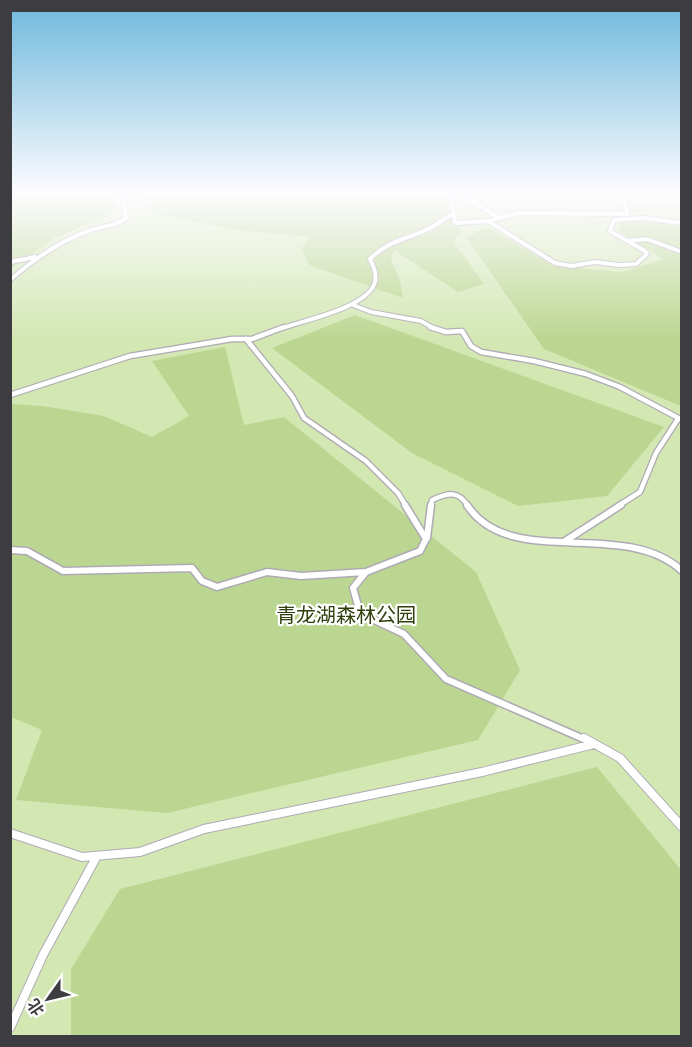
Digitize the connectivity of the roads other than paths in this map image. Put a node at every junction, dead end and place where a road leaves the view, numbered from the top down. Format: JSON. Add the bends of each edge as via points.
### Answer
{"nodes":[{"id":1,"x":67,"y":243,"type":"edge"},
{"id":2,"x":388,"y":243,"type":"edge"},
{"id":3,"x":522,"y":243,"type":"edge"},
{"id":4,"x":632,"y":243,"type":"edge"},
{"id":5,"x":657,"y":243,"type":"edge"},
{"id":6,"x":681,"y":252,"type":"edge"},
{"id":7,"x":42,"y":256,"type":"junction"},
{"id":8,"x":10,"y":262,"type":"edge"},
{"id":9,"x":10,"y":280,"type":"edge"},
{"id":10,"x":353,"y":305,"type":"junction"},
{"id":11,"x":246,"y":339,"type":"junction"},
{"id":12,"x":10,"y":395,"type":"edge"},
{"id":13,"x":680,"y":419,"type":"edge"},
{"id":14,"x":426,"y":539,"type":"junction"},
{"id":15,"x":564,"y":542,"type":"junction"},
{"id":16,"x":10,"y":550,"type":"edge"},
{"id":17,"x":366,"y":572,"type":"junction"},
{"id":18,"x":681,"y":572,"type":"edge"},
{"id":19,"x":594,"y":744,"type":"junction"},
{"id":20,"x":681,"y":827,"type":"edge"},
{"id":21,"x":10,"y":832,"type":"edge"},
{"id":22,"x":96,"y":855,"type":"junction"},
{"id":23,"x":10,"y":1028,"type":"edge"}],
"edges":[{"from":1,"to":7,"type":"lane"},
{"from":2,"to":10,"type":"lane","via":[[370,259],[376,273],[375,284]]},
{"from":3,"to":4,"type":"lane","via":[[549,260],[571,266],[585,262],[636,264],[647,254]]},
{"from":5,"to":6,"type":"lane"},
{"from":7,"to":8,"type":"lane"},
{"from":7,"to":9,"type":"lane"},
{"from":10,"to":11,"type":"lane"},
{"from":10,"to":13,"type":"lane","via":[[421,321],[446,332],[462,331],[471,346],[481,352],[553,363],[620,387]]},
{"from":11,"to":12,"type":"lane","via":[[130,356]]},
{"from":11,"to":14,"type":"lane","via":[[292,396],[304,418],[366,461],[398,493]]},
{"from":13,"to":15,"type":"lane","via":[[656,453],[640,492]]},
{"from":14,"to":15,"type":"lane","via":[[432,500],[455,493],[466,500],[483,524],[542,541]]},
{"from":14,"to":17,"type":"lane","via":[[420,551]]},
{"from":15,"to":18,"type":"lane","via":[[652,551],[668,558]]},
{"from":16,"to":17,"type":"lane","via":[[27,551],[63,571],[192,568],[202,581],[217,587],[267,572],[301,576]]},
{"from":17,"to":19,"type":"lane","via":[[353,588],[358,609],[404,634],[446,679],[570,730]]},
{"from":19,"to":20,"type":"lane","via":[[620,758]]},
{"from":19,"to":22,"type":"lane","via":[[482,772],[204,829],[140,852]]},
{"from":21,"to":22,"type":"lane","via":[[82,857]]},
{"from":22,"to":23,"type":"lane"}]}
